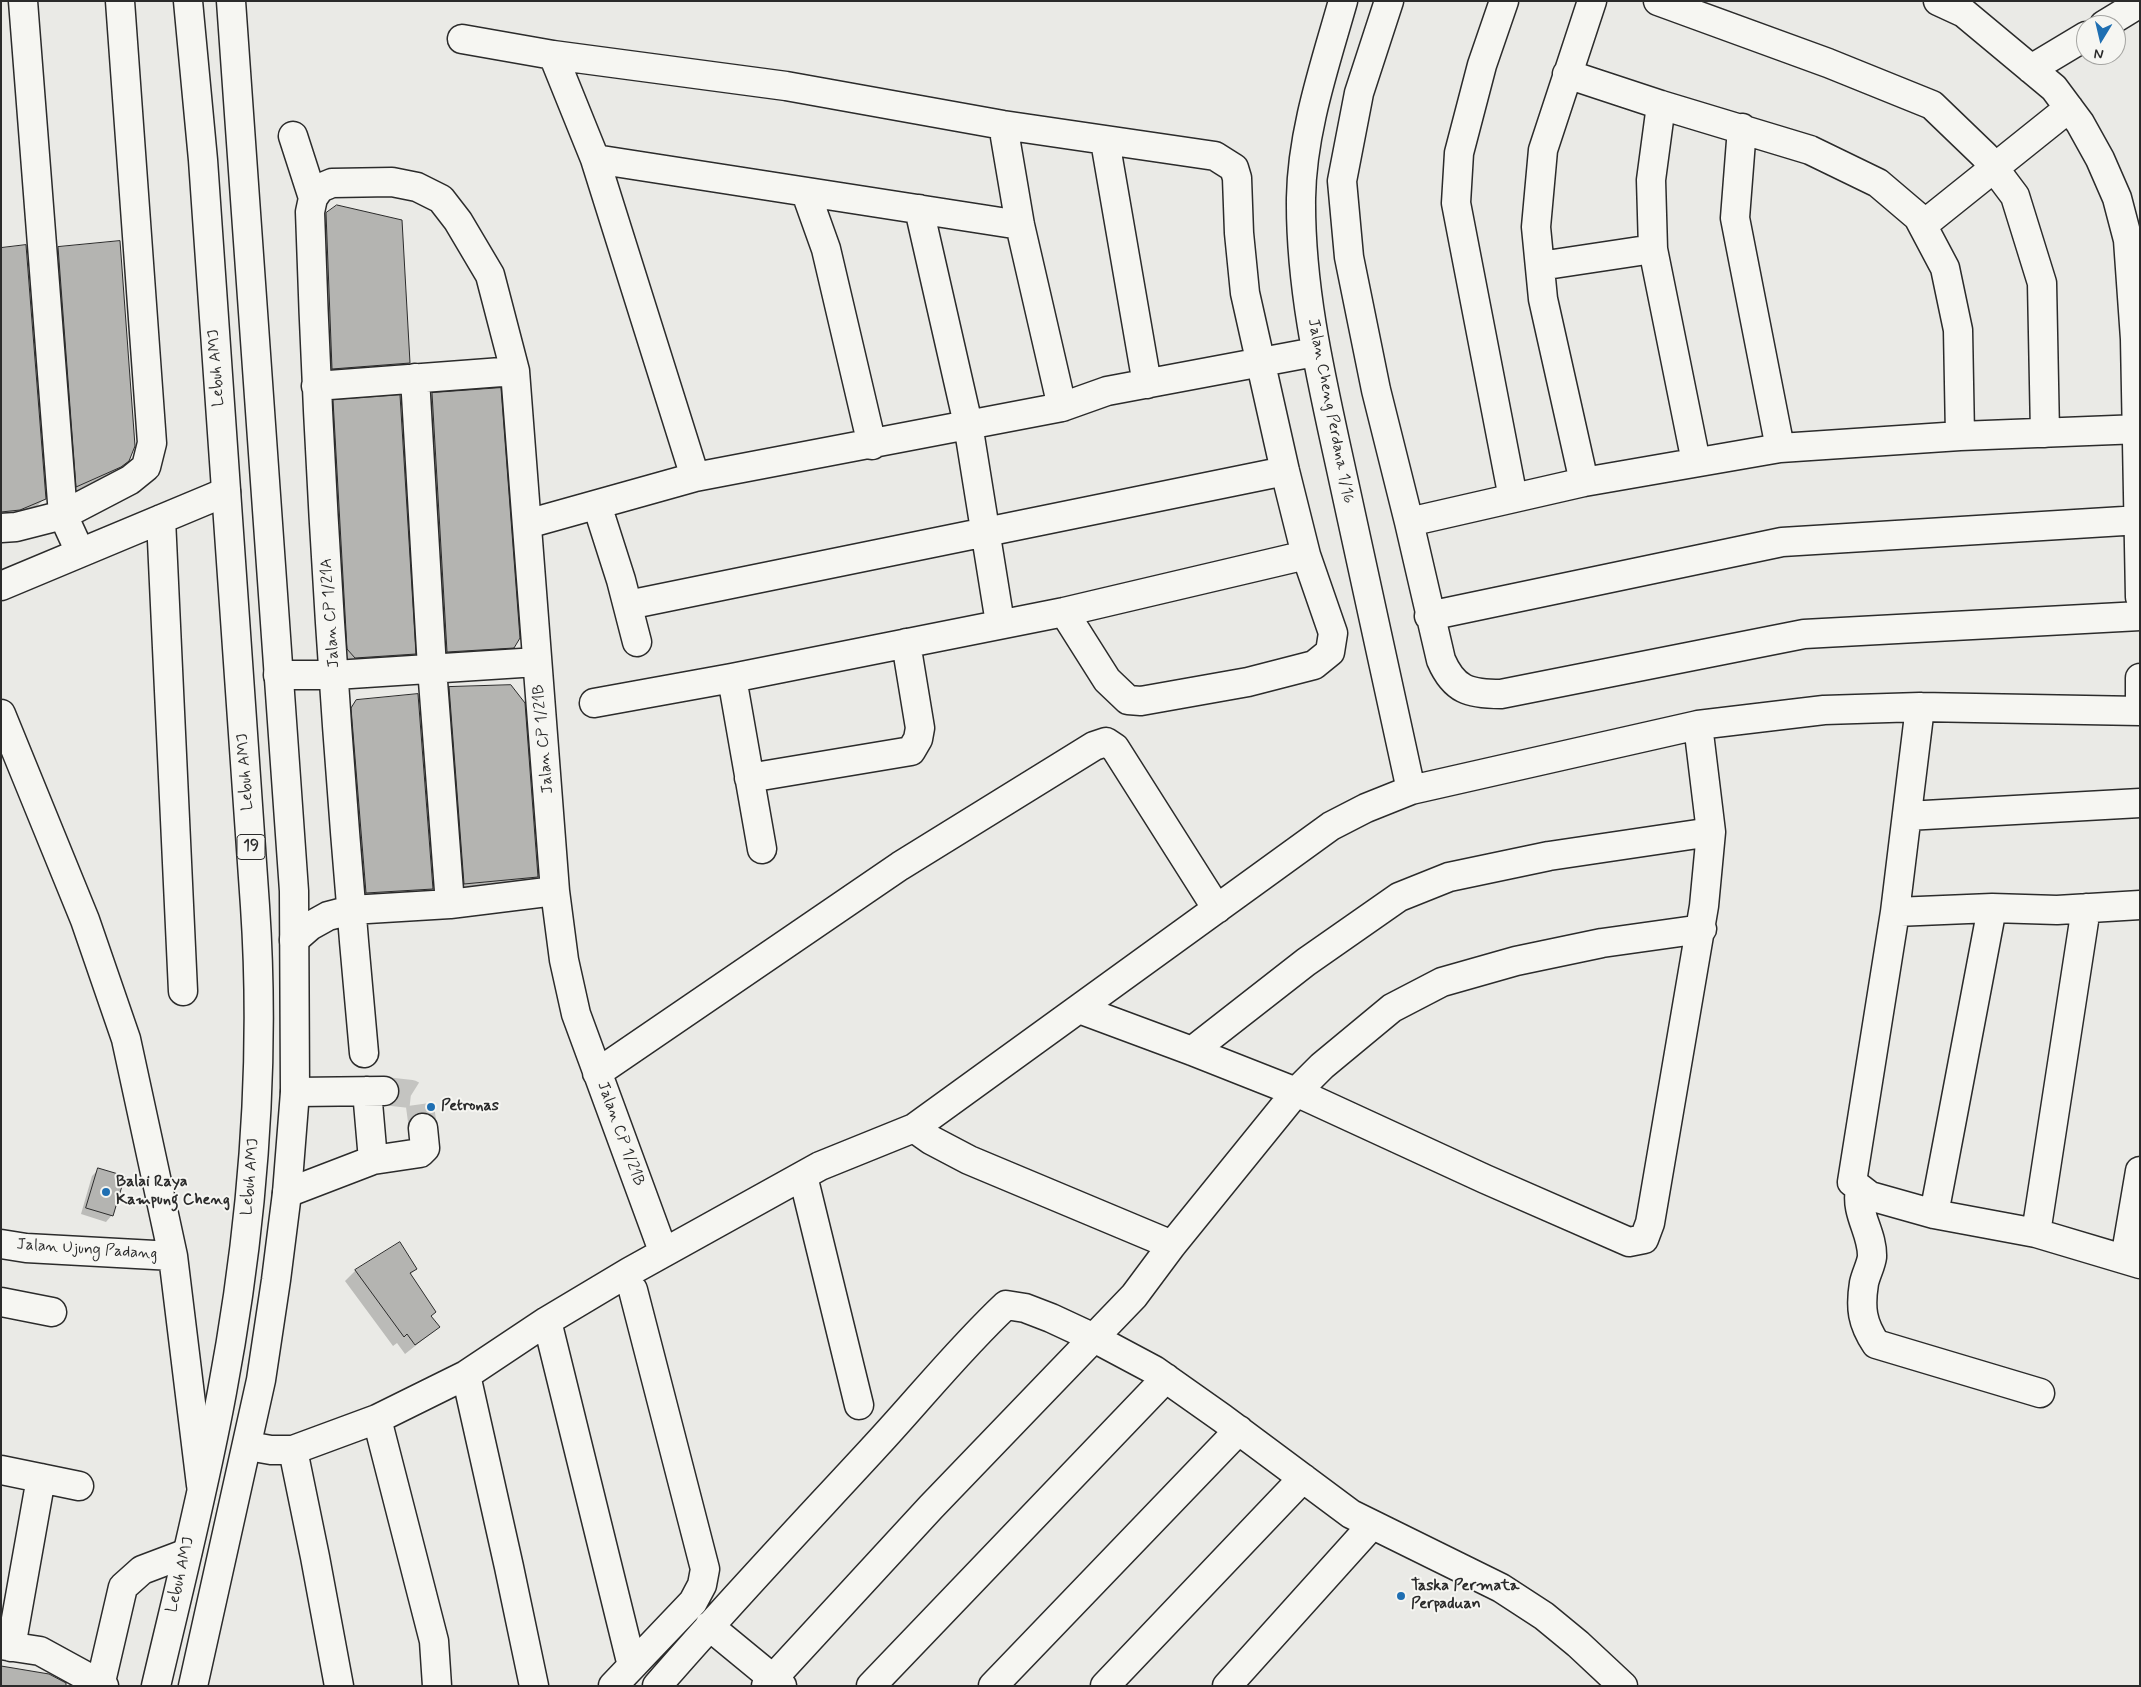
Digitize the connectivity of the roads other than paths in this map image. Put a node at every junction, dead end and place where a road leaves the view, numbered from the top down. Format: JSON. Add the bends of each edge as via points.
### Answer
{"nodes":[{"id":1,"x":23,"y":1,"type":"edge"},
{"id":2,"x":120,"y":1,"type":"edge"},
{"id":3,"x":188,"y":1,"type":"edge"},
{"id":4,"x":231,"y":1,"type":"edge"},
{"id":5,"x":1343,"y":1,"type":"edge"},
{"id":6,"x":1389,"y":1,"type":"edge"},
{"id":7,"x":1504,"y":1,"type":"edge"},
{"id":8,"x":1592,"y":1,"type":"edge"},
{"id":9,"x":1658,"y":1,"type":"edge"},
{"id":10,"x":1938,"y":1,"type":"edge"},
{"id":11,"x":2140,"y":3,"type":"edge"},
{"id":12,"x":1973,"y":7,"type":"edge"},
{"id":13,"x":2120,"y":15,"type":"edge"},
{"id":14,"x":462,"y":39,"type":"dead end"},
{"id":15,"x":2076,"y":42,"type":"edge"},
{"id":16,"x":553,"y":55,"type":"junction"},
{"id":17,"x":2031,"y":69,"type":"junction"},
{"id":18,"x":1567,"y":74,"type":"junction"},
{"id":19,"x":1661,"y":105,"type":"junction"},
{"id":20,"x":2069,"y":108,"type":"junction"},
{"id":21,"x":1003,"y":125,"type":"junction"},
{"id":22,"x":1742,"y":128,"type":"junction"},
{"id":23,"x":293,"y":136,"type":"dead end"},
{"id":24,"x":1105,"y":141,"type":"junction"},
{"id":25,"x":595,"y":159,"type":"junction"},
{"id":26,"x":1995,"y":169,"type":"junction"},
{"id":27,"x":322,"y":190,"type":"junction"},
{"id":28,"x":806,"y":193,"type":"junction"},
{"id":29,"x":919,"y":209,"type":"junction"},
{"id":30,"x":1020,"y":225,"type":"junction"},
{"id":31,"x":1923,"y":225,"type":"junction"},
{"id":32,"x":2134,"y":239,"type":"edge"},
{"id":33,"x":1653,"y":249,"type":"junction"},
{"id":34,"x":1540,"y":266,"type":"junction"},
{"id":35,"x":2137,"y":334,"type":"edge"},
{"id":36,"x":1315,"y":352,"type":"junction"},
{"id":37,"x":1260,"y":362,"type":"junction"},
{"id":38,"x":515,"y":371,"type":"junction"},
{"id":39,"x":415,"y":378,"type":"junction"},
{"id":40,"x":1147,"y":384,"type":"junction"},
{"id":41,"x":316,"y":386,"type":"junction"},
{"id":42,"x":1062,"y":407,"type":"junction"},
{"id":43,"x":968,"y":424,"type":"junction"},
{"id":44,"x":2138,"y":429,"type":"edge"},
{"id":45,"x":2046,"y":433,"type":"junction"},
{"id":46,"x":1960,"y":436,"type":"junction"},
{"id":47,"x":872,"y":445,"type":"junction"},
{"id":48,"x":1780,"y":448,"type":"junction"},
{"id":49,"x":1696,"y":462,"type":"junction"},
{"id":50,"x":1285,"y":471,"type":"junction"},
{"id":51,"x":695,"y":477,"type":"junction"},
{"id":52,"x":1584,"y":482,"type":"junction"},
{"id":53,"x":226,"y":492,"type":"junction"},
{"id":54,"x":1513,"y":498,"type":"junction"},
{"id":55,"x":597,"y":505,"type":"junction"},
{"id":56,"x":63,"y":515,"type":"junction"},
{"id":57,"x":162,"y":520,"type":"junction"},
{"id":58,"x":2139,"y":520,"type":"edge"},
{"id":59,"x":1409,"y":522,"type":"junction"},
{"id":60,"x":527,"y":524,"type":"junction"},
{"id":61,"x":1,"y":528,"type":"edge"},
{"id":62,"x":985,"y":532,"type":"junction"},
{"id":63,"x":80,"y":552,"type":"junction"},
{"id":64,"x":1306,"y":555,"type":"junction"},
{"id":65,"x":1,"y":586,"type":"edge"},
{"id":66,"x":2140,"y":597,"type":"edge"},
{"id":67,"x":628,"y":605,"type":"junction"},
{"id":68,"x":1064,"y":612,"type":"junction"},
{"id":69,"x":1430,"y":616,"type":"junction"},
{"id":70,"x":2140,"y":616,"type":"edge"},
{"id":71,"x":1000,"y":623,"type":"junction"},
{"id":72,"x":637,"y":642,"type":"dead end"},
{"id":73,"x":906,"y":643,"type":"junction"},
{"id":74,"x":537,"y":662,"type":"junction"},
{"id":75,"x":432,"y":668,"type":"junction"},
{"id":76,"x":278,"y":675,"type":"junction"},
{"id":77,"x":335,"y":675,"type":"junction"},
{"id":78,"x":732,"y":678,"type":"junction"},
{"id":79,"x":2140,"y":678,"type":"edge"},
{"id":80,"x":594,"y":703,"type":"dead end"},
{"id":81,"x":1920,"y":707,"type":"junction"},
{"id":82,"x":2140,"y":711,"type":"edge"},
{"id":83,"x":1,"y":714,"type":"edge"},
{"id":84,"x":1698,"y":725,"type":"junction"},
{"id":85,"x":749,"y":778,"type":"junction"},
{"id":86,"x":1411,"y":790,"type":"junction"},
{"id":87,"x":2140,"y":803,"type":"edge"},
{"id":88,"x":1907,"y":816,"type":"junction"},
{"id":89,"x":1711,"y":832,"type":"junction"},
{"id":90,"x":762,"y":849,"type":"dead end"},
{"id":91,"x":555,"y":891,"type":"junction"},
{"id":92,"x":450,"y":904,"type":"junction"},
{"id":93,"x":2140,"y":905,"type":"edge"},
{"id":94,"x":1992,"y":908,"type":"junction"},
{"id":95,"x":2086,"y":908,"type":"junction"},
{"id":96,"x":1217,"y":909,"type":"junction"},
{"id":97,"x":351,"y":910,"type":"junction"},
{"id":98,"x":1895,"y":912,"type":"junction"},
{"id":99,"x":1702,"y":929,"type":"junction"},
{"id":100,"x":294,"y":940,"type":"junction"},
{"id":101,"x":183,"y":991,"type":"dead end"},
{"id":102,"x":1079,"y":1009,"type":"junction"},
{"id":103,"x":1192,"y":1051,"type":"junction"},
{"id":104,"x":364,"y":1053,"type":"dead end"},
{"id":105,"x":597,"y":1073,"type":"junction"},
{"id":106,"x":295,"y":1092,"type":"junction"},
{"id":107,"x":1296,"y":1092,"type":"junction"},
{"id":108,"x":423,"y":1128,"type":"tunnel mouth"},
{"id":109,"x":914,"y":1128,"type":"junction"},
{"id":110,"x":373,"y":1160,"type":"junction"},
{"id":111,"x":2140,"y":1171,"type":"edge"},
{"id":112,"x":803,"y":1176,"type":"junction"},
{"id":113,"x":1860,"y":1189,"type":"junction"},
{"id":114,"x":287,"y":1193,"type":"junction"},
{"id":115,"x":1934,"y":1214,"type":"junction"},
{"id":116,"x":2036,"y":1233,"type":"junction"},
{"id":117,"x":1,"y":1244,"type":"edge"},
{"id":118,"x":1172,"y":1245,"type":"junction"},
{"id":119,"x":663,"y":1251,"type":"junction"},
{"id":120,"x":173,"y":1256,"type":"junction"},
{"id":121,"x":2132,"y":1262,"type":"edge"},
{"id":122,"x":634,"y":1290,"type":"dead end"},
{"id":123,"x":1,"y":1302,"type":"edge"},
{"id":124,"x":52,"y":1312,"type":"dead end"},
{"id":125,"x":547,"y":1321,"type":"junction"},
{"id":126,"x":1094,"y":1338,"type":"junction"},
{"id":127,"x":466,"y":1375,"type":"junction"},
{"id":128,"x":1166,"y":1378,"type":"junction"},
{"id":129,"x":2040,"y":1393,"type":"dead end"},
{"id":130,"x":859,"y":1405,"type":"dead end"},
{"id":131,"x":377,"y":1419,"type":"junction"},
{"id":132,"x":1239,"y":1430,"type":"junction"},
{"id":133,"x":248,"y":1446,"type":"junction"},
{"id":134,"x":292,"y":1450,"type":"junction"},
{"id":135,"x":1,"y":1470,"type":"edge"},
{"id":136,"x":41,"y":1478,"type":"junction"},
{"id":137,"x":1303,"y":1478,"type":"junction"},
{"id":138,"x":79,"y":1486,"type":"dead end"},
{"id":139,"x":202,"y":1488,"type":"junction"},
{"id":140,"x":1372,"y":1525,"type":"junction"},
{"id":141,"x":187,"y":1553,"type":"junction"},
{"id":142,"x":709,"y":1626,"type":"junction"},
{"id":143,"x":6,"y":1646,"type":"edge"},
{"id":144,"x":632,"y":1666,"type":"junction"},
{"id":145,"x":773,"y":1683,"type":"edge"},
{"id":146,"x":101,"y":1685,"type":"edge"},
{"id":147,"x":156,"y":1686,"type":"edge"},
{"id":148,"x":193,"y":1686,"type":"edge"},
{"id":149,"x":338,"y":1686,"type":"edge"},
{"id":150,"x":436,"y":1686,"type":"edge"},
{"id":151,"x":534,"y":1686,"type":"edge"},
{"id":152,"x":614,"y":1686,"type":"edge"},
{"id":153,"x":657,"y":1686,"type":"edge"},
{"id":154,"x":871,"y":1686,"type":"edge"},
{"id":155,"x":993,"y":1686,"type":"edge"},
{"id":156,"x":1105,"y":1686,"type":"edge"},
{"id":157,"x":1227,"y":1686,"type":"edge"},
{"id":158,"x":1623,"y":1686,"type":"edge"}],
"edges":[{"from":1,"to":56,"type":"main road"},
{"from":2,"to":56,"type":"main road","via":[[152,443],[146,467],[130,480]]},
{"from":3,"to":53,"type":"main road","name":"Lebuh AMJ","number":"19","via":[[203,160]]},
{"from":4,"to":76,"type":"main road"},
{"from":5,"to":36,"type":"main road","name":"Jalan Cheng Perdana 1/16","via":[[1315,102],[1301,197],[1302,245]]},
{"from":6,"to":59,"type":"main road","via":[[1359,93],[1342,181],[1349,257],[1376,390]]},
{"from":7,"to":54,"type":"main road","via":[[1482,65],[1459,153],[1456,203]]},
{"from":8,"to":18,"type":"main road"},
{"from":9,"to":26,"type":"main road","via":[[1932,105]]},
{"from":10,"to":12,"type":"main road"},
{"from":11,"to":13,"type":"main road"},
{"from":12,"to":17,"type":"main road"},
{"from":14,"to":16,"type":"main road"},
{"from":15,"to":17,"type":"main road"},
{"from":16,"to":21,"type":"main road","via":[[786,86]]},
{"from":16,"to":25,"type":"main road"},
{"from":17,"to":20,"type":"main road","via":[[2054,88]]},
{"from":18,"to":19,"type":"main road"},
{"from":18,"to":34,"type":"main road","via":[[1543,150],[1536,227]]},
{"from":19,"to":22,"type":"main road"},
{"from":19,"to":33,"type":"main road","via":[[1651,180]]},
{"from":20,"to":26,"type":"main road"},
{"from":20,"to":32,"type":"main road","via":[[2100,159]]},
{"from":21,"to":24,"type":"main road"},
{"from":21,"to":30,"type":"main road"},
{"from":22,"to":31,"type":"main road","via":[[1810,150],[1878,183]]},
{"from":22,"to":48,"type":"main road","via":[[1735,218]]},
{"from":23,"to":27,"type":"main road"},
{"from":24,"to":37,"type":"main road","via":[[1215,156],[1234,168],[1239,188],[1239,233],[1245,293]]},
{"from":24,"to":40,"type":"main road"},
{"from":25,"to":28,"type":"main road"},
{"from":25,"to":51,"type":"main road"},
{"from":26,"to":31,"type":"main road"},
{"from":26,"to":45,"type":"main road","via":[[2015,196],[2042,284]]},
{"from":27,"to":38,"type":"main road","name":"Jalan CP 1/21B","via":[[392,182],[417,187],[441,199],[490,275]]},
{"from":27,"to":41,"type":"main road","name":"Jalan CP 1/21A","via":[[310,212]]},
{"from":28,"to":29,"type":"main road"},
{"from":28,"to":47,"type":"main road","via":[[826,250]]},
{"from":29,"to":30,"type":"main road"},
{"from":29,"to":43,"type":"main road"},
{"from":30,"to":42,"type":"main road"},
{"from":31,"to":46,"type":"main road","via":[[1945,268],[1958,330]]},
{"from":32,"to":35,"type":"main road"},
{"from":33,"to":34,"type":"main road"},
{"from":33,"to":49,"type":"main road"},
{"from":34,"to":52,"type":"main road","via":[[1543,299]]},
{"from":35,"to":44,"type":"main road"},
{"from":36,"to":37,"type":"main road"},
{"from":36,"to":86,"type":"main road","name":"Jalan Cheng Perdana 1/16"},
{"from":37,"to":40,"type":"main road"},
{"from":37,"to":50,"type":"main road"},
{"from":38,"to":39,"type":"main road"},
{"from":38,"to":60,"type":"main road","name":"Jalan CP 1/21B"},
{"from":39,"to":41,"type":"main road"},
{"from":39,"to":75,"type":"main road"},
{"from":40,"to":42,"type":"main road","via":[[1107,391]]},
{"from":41,"to":77,"type":"main road","name":"Jalan CP 1/21A"},
{"from":42,"to":43,"type":"main road"},
{"from":43,"to":47,"type":"main road"},
{"from":43,"to":62,"type":"main road"},
{"from":44,"to":45,"type":"main road"},
{"from":44,"to":58,"type":"main road"},
{"from":45,"to":46,"type":"main road"},
{"from":46,"to":48,"type":"main road"},
{"from":47,"to":51,"type":"main road"},
{"from":48,"to":49,"type":"main road"},
{"from":49,"to":52,"type":"main road"},
{"from":50,"to":62,"type":"main road"},
{"from":50,"to":64,"type":"main road"},
{"from":51,"to":55,"type":"main road"},
{"from":52,"to":54,"type":"main road"},
{"from":53,"to":57,"type":"main road"},
{"from":53,"to":139,"type":"main road","name":"Lebuh AMJ","number":"19","via":[[258,943],[258,1067],[244,1246],[222,1392]]},
{"from":54,"to":59,"type":"main road"},
{"from":55,"to":60,"type":"main road"},
{"from":55,"to":67,"type":"main road"},
{"from":56,"to":61,"type":"main road"},
{"from":56,"to":63,"type":"main road"},
{"from":57,"to":63,"type":"main road"},
{"from":57,"to":101,"type":"main road"},
{"from":58,"to":66,"type":"main road"},
{"from":58,"to":69,"type":"main road","via":[[1782,542]]},
{"from":59,"to":69,"type":"main road"},
{"from":60,"to":74,"type":"main road","name":"Jalan CP 1/21B"},
{"from":62,"to":67,"type":"main road"},
{"from":62,"to":71,"type":"main road"},
{"from":63,"to":65,"type":"main road"},
{"from":64,"to":68,"type":"main road"},
{"from":64,"to":68,"type":"main road","via":[[1333,633],[1330,652],[1314,665],[1248,682],[1141,701],[1128,700],[1107,680]]},
{"from":67,"to":72,"type":"main road"},
{"from":68,"to":71,"type":"main road"},
{"from":69,"to":70,"type":"main road","via":[[1448,676],[1462,688],[1481,694],[1501,694],[1804,634]]},
{"from":71,"to":73,"type":"main road"},
{"from":73,"to":78,"type":"main road"},
{"from":73,"to":85,"type":"main road","via":[[920,728],[911,750]]},
{"from":74,"to":75,"type":"main road"},
{"from":74,"to":91,"type":"main road","name":"Jalan CP 1/21B"},
{"from":75,"to":77,"type":"main road"},
{"from":75,"to":92,"type":"main road"},
{"from":76,"to":77,"type":"main road"},
{"from":76,"to":100,"type":"main road","via":[[294,891]]},
{"from":77,"to":97,"type":"main road","name":"Jalan CP 1/21A"},
{"from":78,"to":80,"type":"main road"},
{"from":78,"to":85,"type":"main road"},
{"from":79,"to":82,"type":"main road"},
{"from":81,"to":82,"type":"main road"},
{"from":81,"to":84,"type":"main road","via":[[1824,710]]},
{"from":81,"to":88,"type":"main road"},
{"from":83,"to":120,"type":"main road","via":[[85,920],[126,1039]]},
{"from":84,"to":86,"type":"main road"},
{"from":84,"to":89,"type":"main road"},
{"from":85,"to":90,"type":"main road"},
{"from":86,"to":96,"type":"main road","via":[[1331,826]]},
{"from":87,"to":88,"type":"main road"},
{"from":88,"to":98,"type":"main road"},
{"from":89,"to":99,"type":"main road"},
{"from":89,"to":103,"type":"main road","via":[[1549,856],[1449,877],[1399,897],[1306,962]]},
{"from":91,"to":92,"type":"main road"},
{"from":91,"to":105,"type":"main road","name":"Jalan CP 1/21B","via":[[564,960],[576,1014]]},
{"from":92,"to":97,"type":"main road"},
{"from":93,"to":95,"type":"main road"},
{"from":94,"to":95,"type":"main road"},
{"from":94,"to":98,"type":"main road"},
{"from":94,"to":115,"type":"main road"},
{"from":95,"to":116,"type":"main road"},
{"from":96,"to":102,"type":"main road"},
{"from":96,"to":105,"type":"main road","via":[[1115,748],[1106,742],[1094,746],[900,866]]},
{"from":97,"to":100,"type":"main road","via":[[328,916]]},
{"from":97,"to":104,"type":"main road","name":"Jalan CP 1/21A"},
{"from":98,"to":113,"type":"main road","via":[[1852,1182]]},
{"from":99,"to":107,"type":"main road","via":[[1602,943],[1516,961],[1442,982],[1392,1008]]},
{"from":99,"to":107,"type":"main road","via":[[1650,1223],[1644,1239],[1629,1242]]},
{"from":100,"to":106,"type":"main road"},
{"from":102,"to":103,"type":"main road"},
{"from":102,"to":109,"type":"main road"},
{"from":103,"to":107,"type":"main road"},
{"from":105,"to":119,"type":"main road","name":"Jalan CP 1/21B"},
{"from":106,"to":110,"type":"main road","via":[[376,1091]]},
{"from":106,"to":114,"type":"main road"},
{"from":107,"to":118,"type":"main road"},
{"from":108,"to":110,"type":"main road","via":[[425,1148],[420,1153]]},
{"from":109,"to":112,"type":"main road"},
{"from":109,"to":118,"type":"main road","via":[[969,1160]]},
{"from":110,"to":114,"type":"main road"},
{"from":111,"to":121,"type":"main road"},
{"from":112,"to":119,"type":"main road"},
{"from":112,"to":130,"type":"main road"},
{"from":113,"to":115,"type":"main road","via":[[1870,1196]]},
{"from":113,"to":129,"type":"main road","via":[[1857,1202],[1867,1228],[1872,1257],[1864,1283],[1861,1314],[1876,1344]]},
{"from":114,"to":133,"type":"main road","via":[[261,1380]]},
{"from":115,"to":116,"type":"main road"},
{"from":116,"to":121,"type":"main road"},
{"from":117,"to":120,"type":"main road","name":"Jalan Ujung Padang"},
{"from":118,"to":126,"type":"main road","via":[[1134,1296]]},
{"from":119,"to":125,"type":"main road"},
{"from":120,"to":139,"type":"main road"},
{"from":122,"to":144,"type":"main road","via":[[706,1569],[702,1586],[693,1602]]},
{"from":123,"to":124,"type":"main road"},
{"from":125,"to":127,"type":"main road"},
{"from":125,"to":144,"type":"main road"},
{"from":126,"to":128,"type":"main road"},
{"from":126,"to":142,"type":"main road","via":[[1025,1308],[1006,1305]]},
{"from":126,"to":145,"type":"main road","via":[[931,1507]]},
{"from":127,"to":131,"type":"main road"},
{"from":127,"to":151,"type":"main road"},
{"from":128,"to":132,"type":"main road"},
{"from":128,"to":154,"type":"main road"},
{"from":131,"to":134,"type":"main road"},
{"from":131,"to":150,"type":"main road","via":[[434,1642]]},
{"from":132,"to":137,"type":"main road"},
{"from":132,"to":155,"type":"main road"},
{"from":133,"to":134,"type":"main road"},
{"from":133,"to":148,"type":"main road"},
{"from":134,"to":149,"type":"main road"},
{"from":135,"to":136,"type":"main road"},
{"from":136,"to":138,"type":"main road"},
{"from":136,"to":143,"type":"main road"},
{"from":137,"to":140,"type":"main road","via":[[1351,1514]]},
{"from":137,"to":156,"type":"main road"},
{"from":139,"to":141,"type":"main road","name":"Lebuh AMJ","number":"19"},
{"from":140,"to":157,"type":"main road"},
{"from":140,"to":158,"type":"main road","via":[[1502,1588],[1544,1616]]},
{"from":141,"to":146,"type":"main road","via":[[142,1570],[123,1587]]},
{"from":141,"to":147,"type":"main road","name":"Lebuh AMJ","number":"19"},
{"from":142,"to":145,"type":"main road"},
{"from":142,"to":153,"type":"main road"},
{"from":143,"to":146,"type":"main road","via":[[40,1651]]},
{"from":144,"to":152,"type":"main road"}]}
